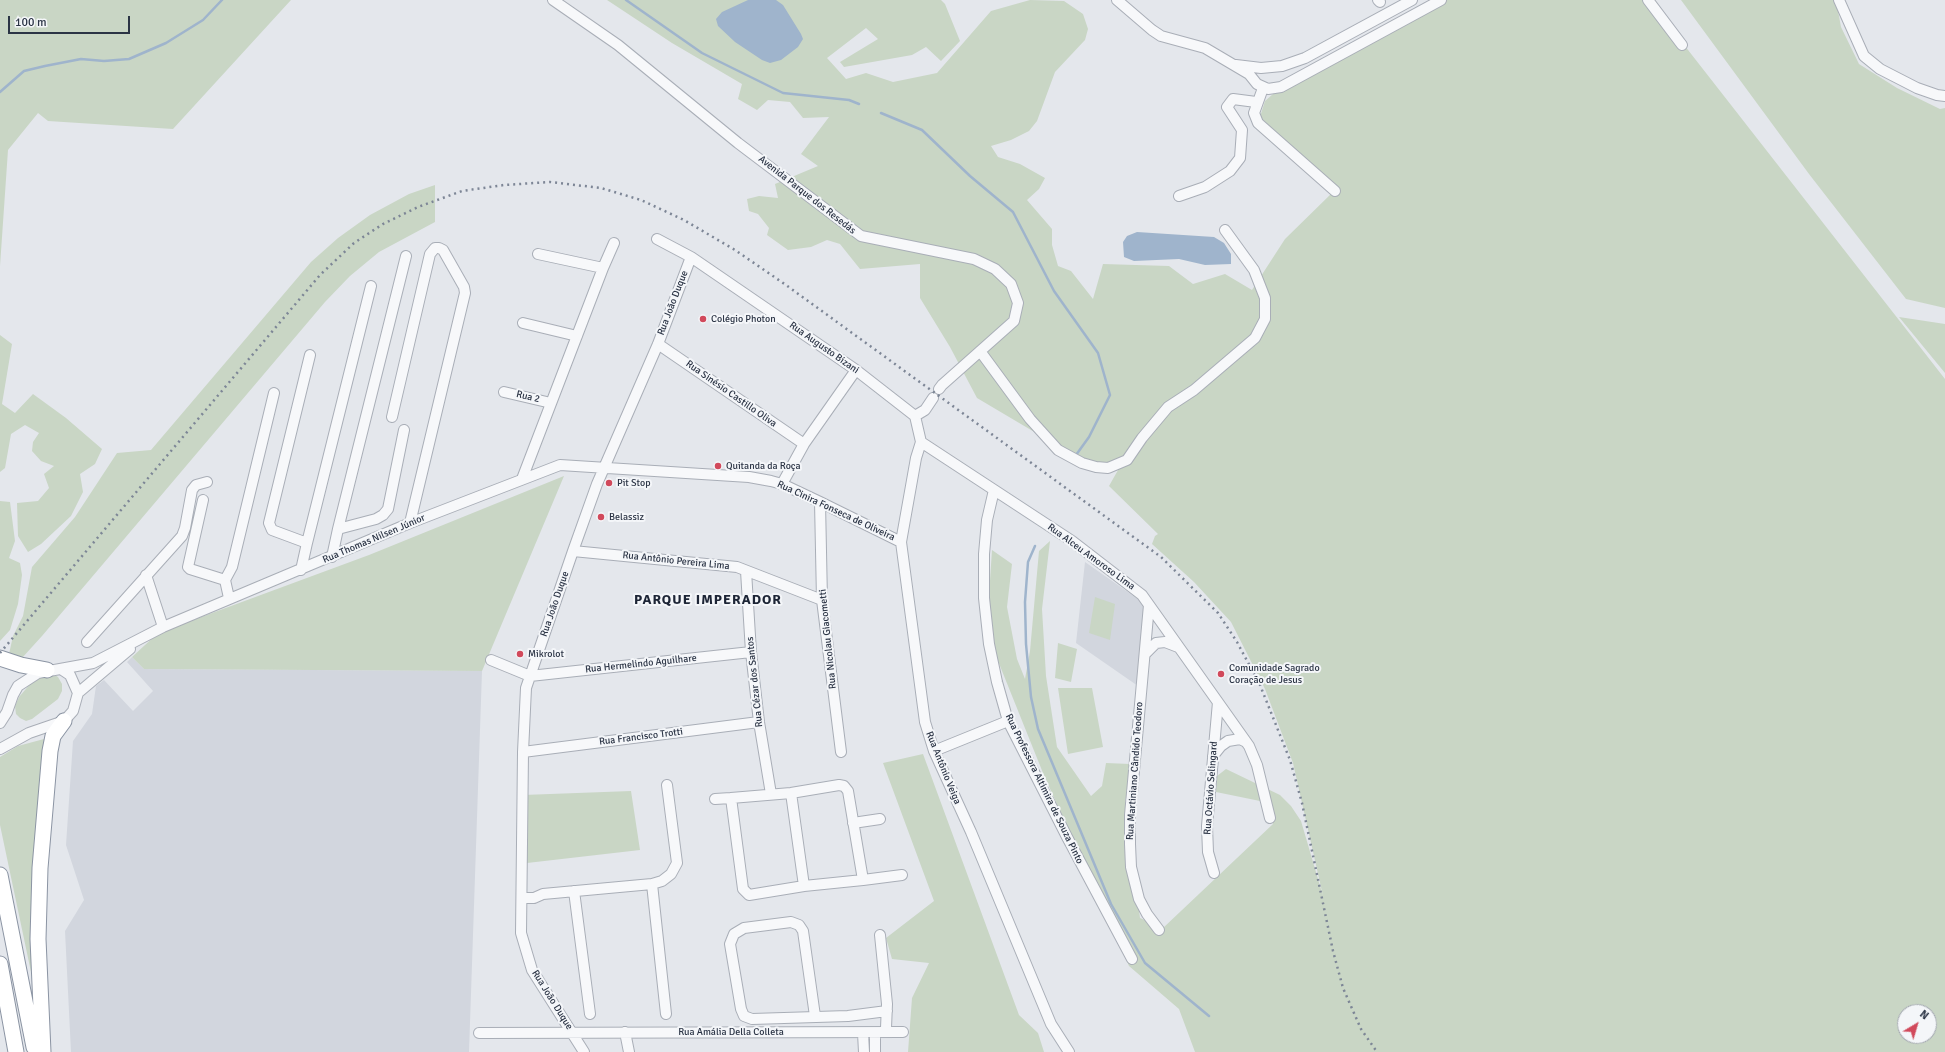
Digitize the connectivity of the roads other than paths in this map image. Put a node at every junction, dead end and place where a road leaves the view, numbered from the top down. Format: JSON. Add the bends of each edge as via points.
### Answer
{"nodes":[{"id":1,"x":553,"y":0,"type":"edge"},
{"id":2,"x":1117,"y":0,"type":"edge"},
{"id":3,"x":1412,"y":0,"type":"edge"},
{"id":4,"x":1441,"y":0,"type":"edge"},
{"id":5,"x":1648,"y":0,"type":"edge"},
{"id":6,"x":1839,"y":0,"type":"edge"},
{"id":7,"x":1682,"y":45,"type":"dead end"},
{"id":8,"x":1230,"y":64,"type":"junction"},
{"id":9,"x":1263,"y":88,"type":"junction"},
{"id":10,"x":1945,"y":96,"type":"edge"},
{"id":11,"x":1256,"y":102,"type":"junction"},
{"id":12,"x":1335,"y":191,"type":"dead end"},
{"id":13,"x":1179,"y":196,"type":"dead end"},
{"id":14,"x":1225,"y":230,"type":"dead end"},
{"id":15,"x":657,"y":239,"type":"dead end"},
{"id":16,"x":614,"y":244,"type":"dead end"},
{"id":17,"x":538,"y":254,"type":"dead end"},
{"id":18,"x":406,"y":256,"type":"dead end"},
{"id":19,"x":691,"y":257,"type":"junction"},
{"id":20,"x":603,"y":268,"type":"junction"},
{"id":21,"x":371,"y":286,"type":"dead end"},
{"id":22,"x":523,"y":323,"type":"dead end"},
{"id":23,"x":577,"y":336,"type":"junction"},
{"id":24,"x":658,"y":344,"type":"junction"},
{"id":25,"x":980,"y":351,"type":"junction"},
{"id":26,"x":310,"y":355,"type":"dead end"},
{"id":27,"x":856,"y":370,"type":"junction"},
{"id":28,"x":939,"y":389,"type":"dead end"},
{"id":29,"x":504,"y":392,"type":"dead end"},
{"id":30,"x":274,"y":393,"type":"dead end"},
{"id":31,"x":933,"y":398,"type":"dead end"},
{"id":32,"x":551,"y":403,"type":"junction"},
{"id":33,"x":915,"y":416,"type":"junction"},
{"id":34,"x":392,"y":417,"type":"dead end"},
{"id":35,"x":404,"y":430,"type":"dead end"},
{"id":36,"x":921,"y":442,"type":"junction"},
{"id":37,"x":804,"y":444,"type":"junction"},
{"id":38,"x":604,"y":468,"type":"junction"},
{"id":39,"x":522,"y":479,"type":"junction"},
{"id":40,"x":207,"y":482,"type":"dead end"},
{"id":41,"x":782,"y":484,"type":"junction"},
{"id":42,"x":994,"y":490,"type":"junction"},
{"id":43,"x":203,"y":500,"type":"dead end"},
{"id":44,"x":820,"y":502,"type":"junction"},
{"id":45,"x":410,"y":523,"type":"junction"},
{"id":46,"x":338,"y":529,"type":"junction"},
{"id":47,"x":901,"y":542,"type":"junction"},
{"id":48,"x":306,"y":543,"type":"junction"},
{"id":49,"x":573,"y":551,"type":"junction"},
{"id":50,"x":332,"y":557,"type":"junction"},
{"id":51,"x":301,"y":570,"type":"junction"},
{"id":52,"x":746,"y":571,"type":"junction"},
{"id":53,"x":146,"y":575,"type":"junction"},
{"id":54,"x":225,"y":580,"type":"junction"},
{"id":55,"x":229,"y":598,"type":"junction"},
{"id":56,"x":822,"y":600,"type":"junction"},
{"id":57,"x":1149,"y":605,"type":"junction"},
{"id":58,"x":163,"y":627,"type":"junction"},
{"id":59,"x":149,"y":634,"type":"junction"},
{"id":60,"x":87,"y":642,"type":"dead end"},
{"id":61,"x":1181,"y":649,"type":"junction"},
{"id":62,"x":751,"y":652,"type":"junction"},
{"id":63,"x":1145,"y":654,"type":"junction"},
{"id":64,"x":0,"y":658,"type":"edge"},
{"id":65,"x":491,"y":660,"type":"dead end"},
{"id":66,"x":54,"y":670,"type":"junction"},
{"id":67,"x":530,"y":676,"type":"junction"},
{"id":68,"x":78,"y":693,"type":"junction"},
{"id":69,"x":1218,"y":702,"type":"junction"},
{"id":70,"x":64,"y":721,"type":"junction"},
{"id":71,"x":1008,"y":721,"type":"junction"},
{"id":72,"x":759,"y":722,"type":"junction"},
{"id":73,"x":0,"y":723,"type":"edge"},
{"id":74,"x":1246,"y":742,"type":"junction"},
{"id":75,"x":0,"y":749,"type":"edge"},
{"id":76,"x":934,"y":750,"type":"junction"},
{"id":77,"x":523,"y":752,"type":"junction"},
{"id":78,"x":841,"y":752,"type":"dead end"},
{"id":79,"x":1213,"y":756,"type":"junction"},
{"id":80,"x":667,"y":785,"type":"dead end"},
{"id":81,"x":790,"y":793,"type":"junction"},
{"id":82,"x":771,"y":794,"type":"junction"},
{"id":83,"x":731,"y":798,"type":"junction"},
{"id":84,"x":715,"y":799,"type":"dead end"},
{"id":85,"x":1270,"y":818,"type":"dead end"},
{"id":86,"x":880,"y":819,"type":"dead end"},
{"id":87,"x":853,"y":823,"type":"junction"},
{"id":88,"x":1214,"y":873,"type":"dead end"},
{"id":89,"x":902,"y":874,"type":"dead end"},
{"id":90,"x":0,"y":875,"type":"edge"},
{"id":91,"x":863,"y":880,"type":"junction"},
{"id":92,"x":652,"y":884,"type":"junction"},
{"id":93,"x":804,"y":886,"type":"junction"},
{"id":94,"x":574,"y":891,"type":"junction"},
{"id":95,"x":522,"y":894,"type":"junction"},
{"id":96,"x":1159,"y":930,"type":"dead end"},
{"id":97,"x":880,"y":935,"type":"dead end"},
{"id":98,"x":1132,"y":959,"type":"dead end"},
{"id":99,"x":0,"y":964,"type":"edge"},
{"id":100,"x":886,"y":1011,"type":"junction"},
{"id":101,"x":590,"y":1014,"type":"dead end"},
{"id":102,"x":666,"y":1014,"type":"dead end"},
{"id":103,"x":815,"y":1016,"type":"junction"},
{"id":104,"x":572,"y":1032,"type":"junction"},
{"id":105,"x":625,"y":1032,"type":"junction"},
{"id":106,"x":880,"y":1032,"type":"junction"},
{"id":107,"x":903,"y":1032,"type":"dead end"},
{"id":108,"x":479,"y":1033,"type":"dead end"},
{"id":109,"x":863,"y":1033,"type":"junction"},
{"id":110,"x":16,"y":1052,"type":"edge"},
{"id":111,"x":34,"y":1052,"type":"edge"},
{"id":112,"x":42,"y":1052,"type":"edge"},
{"id":113,"x":584,"y":1052,"type":"edge"},
{"id":114,"x":629,"y":1052,"type":"edge"},
{"id":115,"x":864,"y":1052,"type":"edge"},
{"id":116,"x":875,"y":1052,"type":"edge"},
{"id":117,"x":1069,"y":1052,"type":"edge"}],
"edges":[{"from":1,"to":25,"type":"street","name":"Avenida Parque dos Resedás","via":[[612,41],[738,143],[861,236],[974,259],[995,269],[1011,284],[1018,303],[1014,321]]},
{"from":2,"to":8,"type":"street","via":[[1161,36],[1205,48]]},
{"from":3,"to":8,"type":"street","via":[[1305,58],[1282,66],[1261,68]]},
{"from":4,"to":9,"type":"street","via":[[1281,87]]},
{"from":5,"to":7,"type":"street"},
{"from":6,"to":10,"type":"street","via":[[1864,56],[1880,69],[1917,88]]},
{"from":8,"to":9,"type":"street","via":[[1249,74]]},
{"from":9,"to":11,"type":"street"},
{"from":11,"to":12,"type":"street","via":[[1254,113],[1258,123]]},
{"from":11,"to":13,"type":"street","via":[[1233,100],[1227,107],[1242,130],[1240,158],[1230,171],[1205,186]]},
{"from":14,"to":25,"type":"street","via":[[1254,270],[1265,298],[1265,319],[1255,338],[1194,390],[1168,407],[1127,460],[1108,468],[1096,467],[1082,463],[1058,450],[1030,419]]},
{"from":15,"to":19,"type":"street","name":"Rua Augusto Bizani"},
{"from":16,"to":20,"type":"street"},
{"from":17,"to":20,"type":"street"},
{"from":18,"to":46,"type":"street"},
{"from":19,"to":24,"type":"street","name":"Rua João Duque"},
{"from":19,"to":27,"type":"street","name":"Rua Augusto Bizani"},
{"from":20,"to":23,"type":"street"},
{"from":21,"to":48,"type":"street"},
{"from":22,"to":23,"type":"street"},
{"from":23,"to":32,"type":"street"},
{"from":24,"to":37,"type":"street","name":"Rua Sinésio Castillo Oliva"},
{"from":24,"to":38,"type":"street","name":"Rua João Duque"},
{"from":25,"to":28,"type":"street","name":"Avenida Parque dos Resedás"},
{"from":26,"to":48,"type":"street","via":[[269,523],[272,530]]},
{"from":27,"to":33,"type":"street","name":"Rua Augusto Bizani"},
{"from":27,"to":37,"type":"street"},
{"from":29,"to":32,"type":"street","name":"Rua 2"},
{"from":30,"to":54,"type":"street","via":[[232,567]]},
{"from":31,"to":33,"type":"street","via":[[926,410]]},
{"from":32,"to":39,"type":"street"},
{"from":33,"to":36,"type":"street","name":"Rua Antônio Veiga"},
{"from":34,"to":45,"type":"street","via":[[430,254],[435,248],[439,248],[443,250],[464,286],[465,293]]},
{"from":35,"to":46,"type":"street","via":[[388,509],[383,516],[376,519]]},
{"from":36,"to":42,"type":"street","name":"Rua Alceu Amoroso Lima"},
{"from":36,"to":47,"type":"street","name":"Rua Antônio Veiga"},
{"from":37,"to":41,"type":"street"},
{"from":38,"to":39,"type":"street","name":"Rua Thomas Nilsen Júnior","via":[[560,465]]},
{"from":38,"to":41,"type":"street","name":"Rua Cinira Fonseca de Oliveira","via":[[749,477]]},
{"from":38,"to":49,"type":"street","name":"Rua João Duque"},
{"from":39,"to":45,"type":"street","name":"Rua Thomas Nilsen Júnior"},
{"from":40,"to":53,"type":"street","via":[[194,487],[184,533]]},
{"from":41,"to":44,"type":"street","name":"Rua Cinira Fonseca de Oliveira"},
{"from":42,"to":57,"type":"street","name":"Rua Alceu Amoroso Lima","via":[[1114,572]]},
{"from":42,"to":71,"type":"street","name":"Rua Professora Altimira de Souza Pinto","via":[[987,520],[984,598],[988,644]]},
{"from":43,"to":54,"type":"street","via":[[188,567]]},
{"from":44,"to":47,"type":"street","name":"Rua Cinira Fonseca de Oliveira"},
{"from":44,"to":56,"type":"street","name":"Rua Nicolau Giacometti"},
{"from":45,"to":50,"type":"street","name":"Rua Thomas Nilsen Júnior"},
{"from":46,"to":50,"type":"street"},
{"from":47,"to":76,"type":"street","name":"Rua Antônio Veiga","via":[[925,722]]},
{"from":48,"to":51,"type":"street"},
{"from":49,"to":52,"type":"street","name":"Rua Antônio Pereira Lima","via":[[737,567]]},
{"from":49,"to":67,"type":"street","name":"Rua João Duque"},
{"from":50,"to":51,"type":"street","name":"Rua Thomas Nilsen Júnior"},
{"from":51,"to":55,"type":"street","name":"Rua Thomas Nilsen Júnior"},
{"from":52,"to":56,"type":"street","name":"Rua Antônio Pereira Lima"},
{"from":52,"to":62,"type":"street","name":"Rua Cézar dos Santos"},
{"from":53,"to":58,"type":"street"},
{"from":53,"to":60,"type":"street"},
{"from":54,"to":55,"type":"street"},
{"from":55,"to":58,"type":"street","name":"Rua Thomas Nilsen Júnior"},
{"from":56,"to":78,"type":"street","name":"Rua Nicolau Giacometti"},
{"from":57,"to":61,"type":"street","name":"Rua Alceu Amoroso Lima"},
{"from":57,"to":63,"type":"street","name":"Rua Martiniano Cândido Teodoro"},
{"from":58,"to":59,"type":"street","name":"Rua Thomas Nilsen Júnior"},
{"from":59,"to":66,"type":"street","name":"Rua Thomas Nilsen Júnior","via":[[93,663]]},
{"from":59,"to":68,"type":"street","name":"Rua Thomas Nilsen Júnior"},
{"from":61,"to":63,"type":"street","via":[[1173,643],[1156,642]]},
{"from":61,"to":69,"type":"street","name":"Rua Alceu Amoroso Lima"},
{"from":62,"to":67,"type":"street","name":"Rua Hermelindo Aguilhare"},
{"from":62,"to":72,"type":"street","name":"Rua Cézar dos Santos"},
{"from":63,"to":96,"type":"street","name":"Rua Martiniano Cândido Teodoro","via":[[1130,815],[1131,867],[1139,899],[1146,914]]},
{"from":64,"to":66,"type":"highway","via":[[20,665]]},
{"from":65,"to":67,"type":"street"},
{"from":66,"to":68,"type":"street","via":[[70,675]]},
{"from":66,"to":73,"type":"street","name":"Rua Thomas Nilsen Júnior","via":[[32,676],[18,686]]},
{"from":67,"to":77,"type":"street","name":"Rua João Duque","via":[[526,688]]},
{"from":68,"to":70,"type":"street","via":[[73,711]]},
{"from":69,"to":74,"type":"street","name":"Rua Alceu Amoroso Lima"},
{"from":69,"to":79,"type":"street","name":"Rua Octávio Selingard"},
{"from":70,"to":75,"type":"street","via":[[29,733]]},
{"from":70,"to":112,"type":"highway","via":[[54,736],[50,751],[40,868],[38,939]]},
{"from":71,"to":76,"type":"street"},
{"from":71,"to":98,"type":"street","name":"Rua Professora Altimira de Souza Pinto"},
{"from":72,"to":77,"type":"street","name":"Rua Francisco Trotti"},
{"from":72,"to":82,"type":"street","name":"Rua Cézar dos Santos"},
{"from":74,"to":79,"type":"street","via":[[1240,739],[1228,741]]},
{"from":74,"to":85,"type":"street","name":"Rua Alceu Amoroso Lima","via":[[1257,765]]},
{"from":76,"to":117,"type":"street","name":"Rua Antônio Veiga","via":[[1051,1024]]},
{"from":77,"to":95,"type":"street","name":"Rua João Duque"},
{"from":79,"to":88,"type":"street","name":"Rua Octávio Selingard","via":[[1207,826],[1208,852]]},
{"from":80,"to":92,"type":"street","via":[[677,863],[672,874]]},
{"from":81,"to":82,"type":"street"},
{"from":81,"to":87,"type":"street","via":[[844,786],[848,792]]},
{"from":81,"to":93,"type":"street"},
{"from":82,"to":83,"type":"street"},
{"from":83,"to":84,"type":"street"},
{"from":83,"to":93,"type":"street","via":[[744,893],[748,895]]},
{"from":86,"to":87,"type":"street"},
{"from":87,"to":91,"type":"street"},
{"from":89,"to":91,"type":"street"},
{"from":90,"to":111,"type":"highway"},
{"from":91,"to":93,"type":"street"},
{"from":92,"to":94,"type":"street"},
{"from":92,"to":102,"type":"street"},
{"from":94,"to":95,"type":"street","via":[[543,894],[534,898]]},
{"from":94,"to":101,"type":"street"},
{"from":95,"to":104,"type":"street","name":"Rua João Duque","via":[[521,933],[532,970]]},
{"from":97,"to":100,"type":"street"},
{"from":99,"to":110,"type":"highway"},
{"from":100,"to":103,"type":"street","via":[[848,1016]]},
{"from":100,"to":106,"type":"street","via":[[886,1028]]},
{"from":103,"to":103,"type":"street","via":[[803,931],[799,925],[791,922],[744,928],[734,934],[730,944],[744,1016],[752,1019]]},
{"from":104,"to":105,"type":"street","name":"Rua Amália Della Colleta"},
{"from":104,"to":108,"type":"street","name":"Rua Amália Della Colleta"},
{"from":104,"to":113,"type":"street","name":"Rua João Duque"},
{"from":105,"to":109,"type":"street","name":"Rua Amália Della Colleta"},
{"from":105,"to":114,"type":"street"},
{"from":106,"to":107,"type":"street","name":"Rua Amália Della Colleta"},
{"from":106,"to":109,"type":"street","name":"Rua Amália Della Colleta"},
{"from":106,"to":116,"type":"street"},
{"from":109,"to":115,"type":"street"}]}
